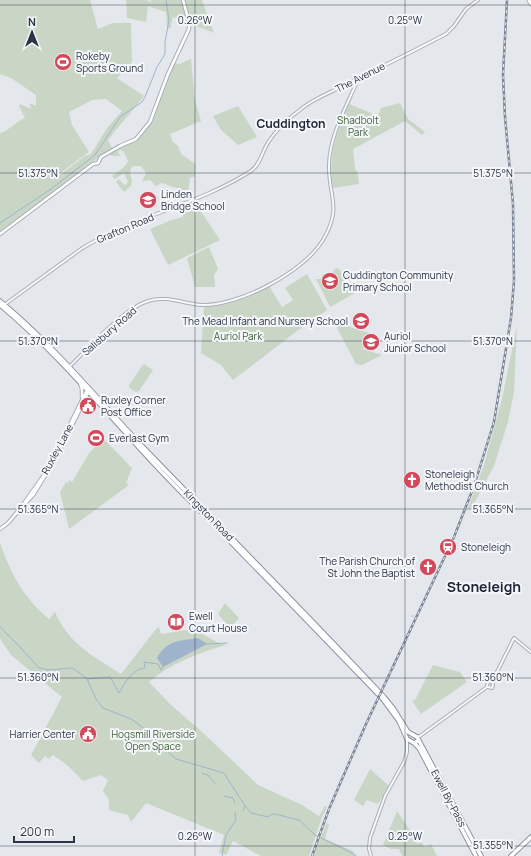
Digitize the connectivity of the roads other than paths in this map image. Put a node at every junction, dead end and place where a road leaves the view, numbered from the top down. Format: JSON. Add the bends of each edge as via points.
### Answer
{"nodes":[{"id":1,"x":183,"y":0,"type":"edge"},
{"id":2,"x":478,"y":0,"type":"edge"},
{"id":3,"x":529,"y":0,"type":"edge"},
{"id":4,"x":531,"y":4,"type":"edge"},
{"id":5,"x":355,"y":80,"type":"junction"},
{"id":6,"x":255,"y":168,"type":"joint"},
{"id":7,"x":0,"y":234,"type":"edge"},
{"id":8,"x":0,"y":301,"type":"edge"},
{"id":9,"x":2,"y":305,"type":"edge"},
{"id":10,"x":69,"y":367,"type":"junction"},
{"id":11,"x":79,"y":381,"type":"junction"},
{"id":12,"x":89,"y":389,"type":"junction"},
{"id":13,"x":81,"y":400,"type":"junction"},
{"id":14,"x":20,"y":509,"type":"junction"},
{"id":15,"x":0,"y":529,"type":"edge"},
{"id":16,"x":531,"y":652,"type":"edge"},
{"id":17,"x":492,"y":682,"type":"junction"},
{"id":18,"x":487,"y":687,"type":"junction"},
{"id":19,"x":411,"y":734,"type":"junction"},
{"id":20,"x":407,"y":738,"type":"junction"},
{"id":21,"x":415,"y":741,"type":"junction"},
{"id":22,"x":407,"y":746,"type":"junction"},
{"id":23,"x":531,"y":837,"type":"edge"},
{"id":24,"x":371,"y":856,"type":"edge"},
{"id":25,"x":476,"y":856,"type":"edge"},
{"id":26,"x":481,"y":856,"type":"edge"},
{"id":27,"x":511,"y":856,"type":"edge"}],
"edges":[{"from":1,"to":7,"type":"main road","via":[[189,26],[160,92],[150,122],[136,139],[93,164]]},
{"from":2,"to":5,"type":"street","name":"The Avenue","via":[[466,9],[449,32]]},
{"from":3,"to":4,"type":"main road"},
{"from":5,"to":6,"type":"street","name":"The Avenue","via":[[297,112],[270,139]]},
{"from":5,"to":10,"type":"street","name":"Salisbury Road","via":[[356,84],[330,154],[333,218],[323,240],[309,258],[267,285],[233,300],[202,305],[166,299],[142,303],[127,312]]},
{"from":6,"to":9,"type":"street","name":"Grafton Road","via":[[225,186],[92,242]]},
{"from":8,"to":9,"type":"highway","name":"Kingston Road"},
{"from":9,"to":10,"type":"highway","name":"Kingston Road","via":[[34,330]]},
{"from":9,"to":11,"type":"highway","name":"Kingston Road"},
{"from":10,"to":12,"type":"highway","name":"Kingston Road"},
{"from":11,"to":12,"type":"highway","name":"Kingston Road"},
{"from":11,"to":13,"type":"main road"},
{"from":12,"to":13,"type":"main road","name":"Ruxley Lane"},
{"from":12,"to":14,"type":"main road","name":"Ruxley Lane","via":[[44,478]]},
{"from":12,"to":19,"type":"highway","name":"Kingston Road","via":[[384,697]]},
{"from":12,"to":20,"type":"highway","name":"Kingston Road","via":[[176,485],[382,698],[399,721]]},
{"from":13,"to":14,"type":"main road","name":"Ruxley Lane","via":[[52,461]]},
{"from":14,"to":15,"type":"main road","name":"Ruxley Lane"},
{"from":16,"to":17,"type":"street","via":[[514,638]]},
{"from":17,"to":18,"type":"street","via":[[488,682]]},
{"from":17,"to":18,"type":"street","via":[[492,688]]},
{"from":18,"to":21,"type":"street"},
{"from":19,"to":20,"type":"highway"},
{"from":19,"to":21,"type":"highway"},
{"from":20,"to":21,"type":"highway"},
{"from":20,"to":22,"type":"street","name":"Kingston Road"},
{"from":21,"to":22,"type":"street"},
{"from":21,"to":25,"type":"highway","name":"Ewell By-Pass"},
{"from":21,"to":26,"type":"highway","name":"Ewell By-Pass"},
{"from":22,"to":24,"type":"street","name":"Kingston Road","via":[[404,762],[385,796],[370,838],[368,849]]},
{"from":23,"to":27,"type":"highway"}]}
